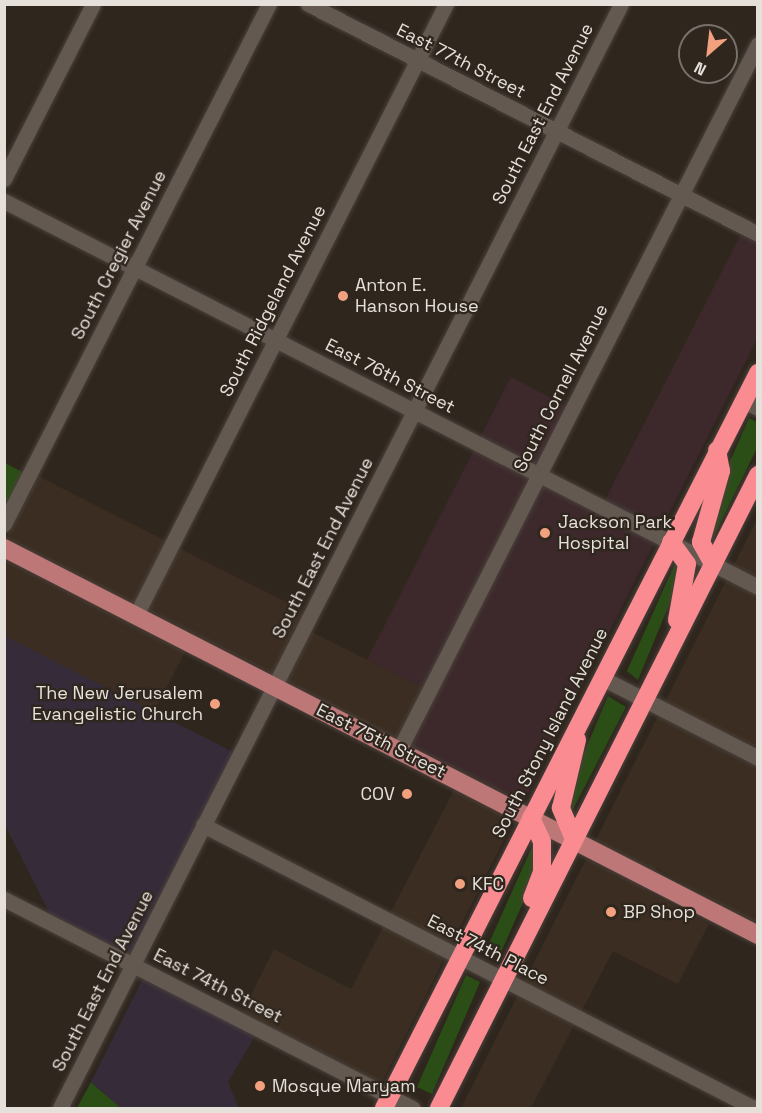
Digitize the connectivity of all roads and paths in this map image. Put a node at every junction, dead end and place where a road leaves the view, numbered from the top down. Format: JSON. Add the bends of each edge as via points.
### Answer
{"nodes":[{"id":1,"x":93,"y":4,"type":"edge"},
{"id":2,"x":269,"y":4,"type":"edge"},
{"id":3,"x":308,"y":4,"type":"edge"},
{"id":4,"x":446,"y":4,"type":"edge"},
{"id":5,"x":621,"y":4,"type":"edge"},
{"id":6,"x":758,"y":44,"type":"edge"},
{"id":7,"x":418,"y":60,"type":"junction"},
{"id":8,"x":556,"y":131,"type":"junction"},
{"id":9,"x":4,"y":179,"type":"edge"},
{"id":10,"x":681,"y":195,"type":"junction"},
{"id":11,"x":4,"y":201,"type":"edge"},
{"id":12,"x":758,"y":234,"type":"edge"},
{"id":13,"x":135,"y":268,"type":"junction"},
{"id":14,"x":275,"y":339,"type":"junction"},
{"id":15,"x":757,"y":371,"type":"edge"},
{"id":16,"x":750,"y":404,"type":"edge"},
{"id":17,"x":414,"y":411,"type":"junction"},
{"id":18,"x":717,"y":450,"type":"junction"},
{"id":19,"x":539,"y":474,"type":"junction"},
{"id":20,"x":758,"y":475,"type":"edge"},
{"id":21,"x":4,"y":524,"type":"edge"},
{"id":22,"x":670,"y":542,"type":"junction"},
{"id":23,"x":4,"y":548,"type":"edge"},
{"id":24,"x":713,"y":564,"type":"junction"},
{"id":25,"x":758,"y":587,"type":"edge"},
{"id":26,"x":136,"y":615,"type":"junction"},
{"id":27,"x":679,"y":630,"type":"junction"},
{"id":28,"x":602,"y":678,"type":"junction"},
{"id":29,"x":274,"y":686,"type":"junction"},
{"id":30,"x":644,"y":700,"type":"junction"},
{"id":31,"x":574,"y":733,"type":"junction"},
{"id":32,"x":399,"y":750,"type":"junction"},
{"id":33,"x":758,"y":758,"type":"edge"},
{"id":34,"x":531,"y":818,"type":"junction"},
{"id":35,"x":203,"y":825,"type":"junction"},
{"id":36,"x":574,"y":839,"type":"junction"},
{"id":37,"x":4,"y":899,"type":"edge"},
{"id":38,"x":533,"y":920,"type":"junction"},
{"id":39,"x":758,"y":935,"type":"edge"},
{"id":40,"x":460,"y":957,"type":"junction"},
{"id":41,"x":133,"y":965,"type":"junction"},
{"id":42,"x":503,"y":979,"type":"junction"},
{"id":43,"x":387,"y":1103,"type":"edge"},
{"id":44,"x":60,"y":1108,"type":"edge"},
{"id":45,"x":413,"y":1108,"type":"edge"},
{"id":46,"x":439,"y":1108,"type":"edge"},
{"id":47,"x":754,"y":1108,"type":"edge"}],
"edges":[{"from":1,"to":9,"type":"street"},
{"from":2,"to":13,"type":"street","name":"South Cregier Avenue"},
{"from":3,"to":7,"type":"street","name":"East 77th Street"},
{"from":4,"to":7,"type":"street","name":"South Ridgeland Avenue"},
{"from":5,"to":8,"type":"street","name":"South East End Avenue"},
{"from":6,"to":10,"type":"street","name":"South Cornell Avenue"},
{"from":7,"to":8,"type":"street","name":"East 77th Street"},
{"from":7,"to":14,"type":"street","name":"South Ridgeland Avenue"},
{"from":8,"to":10,"type":"street","name":"East 77th Street"},
{"from":8,"to":17,"type":"street","name":"South East End Avenue"},
{"from":10,"to":12,"type":"street","name":"East 77th Street"},
{"from":10,"to":19,"type":"street","name":"South Cornell Avenue"},
{"from":11,"to":13,"type":"street","name":"East 76th Street"},
{"from":13,"to":14,"type":"street","name":"East 76th Street"},
{"from":13,"to":21,"type":"street","name":"South Cregier Avenue"},
{"from":14,"to":17,"type":"street","name":"East 76th Street"},
{"from":14,"to":26,"type":"street","name":"South Ridgeland Avenue"},
{"from":15,"to":16,"type":"highway","name":"South Stony Island Avenue"},
{"from":16,"to":18,"type":"highway","name":"South Stony Island Avenue"},
{"from":17,"to":19,"type":"street","name":"East 76th Street"},
{"from":17,"to":29,"type":"street","name":"South East End Avenue"},
{"from":18,"to":22,"type":"highway","name":"South Stony Island Avenue"},
{"from":18,"to":24,"type":"highway","via":[[721,471],[701,542]]},
{"from":19,"to":22,"type":"street","name":"East 76th Street"},
{"from":19,"to":32,"type":"street","name":"South Cornell Avenue"},
{"from":20,"to":24,"type":"highway"},
{"from":22,"to":24,"type":"street","name":"East 76th Street"},
{"from":22,"to":27,"type":"highway","via":[[687,564],[676,616]]},
{"from":22,"to":28,"type":"highway","name":"South Stony Island Avenue"},
{"from":23,"to":26,"type":"main road","name":"East 75th Street"},
{"from":24,"to":25,"type":"street","name":"East 76th Street"},
{"from":24,"to":27,"type":"highway"},
{"from":26,"to":29,"type":"main road","name":"East 75th Street"},
{"from":27,"to":30,"type":"highway"},
{"from":28,"to":30,"type":"street"},
{"from":28,"to":31,"type":"highway","name":"South Stony Island Avenue"},
{"from":29,"to":32,"type":"main road","name":"East 75th Street"},
{"from":29,"to":35,"type":"street","name":"South East End Avenue"},
{"from":30,"to":33,"type":"street"},
{"from":30,"to":36,"type":"highway"},
{"from":31,"to":34,"type":"highway","name":"South Stony Island Avenue"},
{"from":31,"to":36,"type":"highway","via":[[579,747],[561,808]]},
{"from":32,"to":34,"type":"main road","name":"East 75th Street"},
{"from":34,"to":36,"type":"main road","name":"East 75th Street"},
{"from":34,"to":38,"type":"highway","via":[[542,842]]},
{"from":34,"to":40,"type":"highway","name":"South Stony Island Avenue"},
{"from":35,"to":40,"type":"street","name":"East 74th Place"},
{"from":35,"to":41,"type":"street","name":"South East End Avenue"},
{"from":36,"to":38,"type":"highway"},
{"from":36,"to":39,"type":"main road","name":"East 75th Street"},
{"from":37,"to":41,"type":"street","name":"East 74th Street"},
{"from":38,"to":42,"type":"highway"},
{"from":40,"to":42,"type":"street","name":"East 74th Place"},
{"from":40,"to":43,"type":"highway","name":"South Stony Island Avenue"},
{"from":41,"to":43,"type":"street","name":"East 74th Street"},
{"from":41,"to":44,"type":"street","name":"South East End Avenue"},
{"from":42,"to":46,"type":"highway"},
{"from":42,"to":47,"type":"street","name":"East 74th Place"},
{"from":43,"to":45,"type":"street","name":"East 74th Street"}]}
